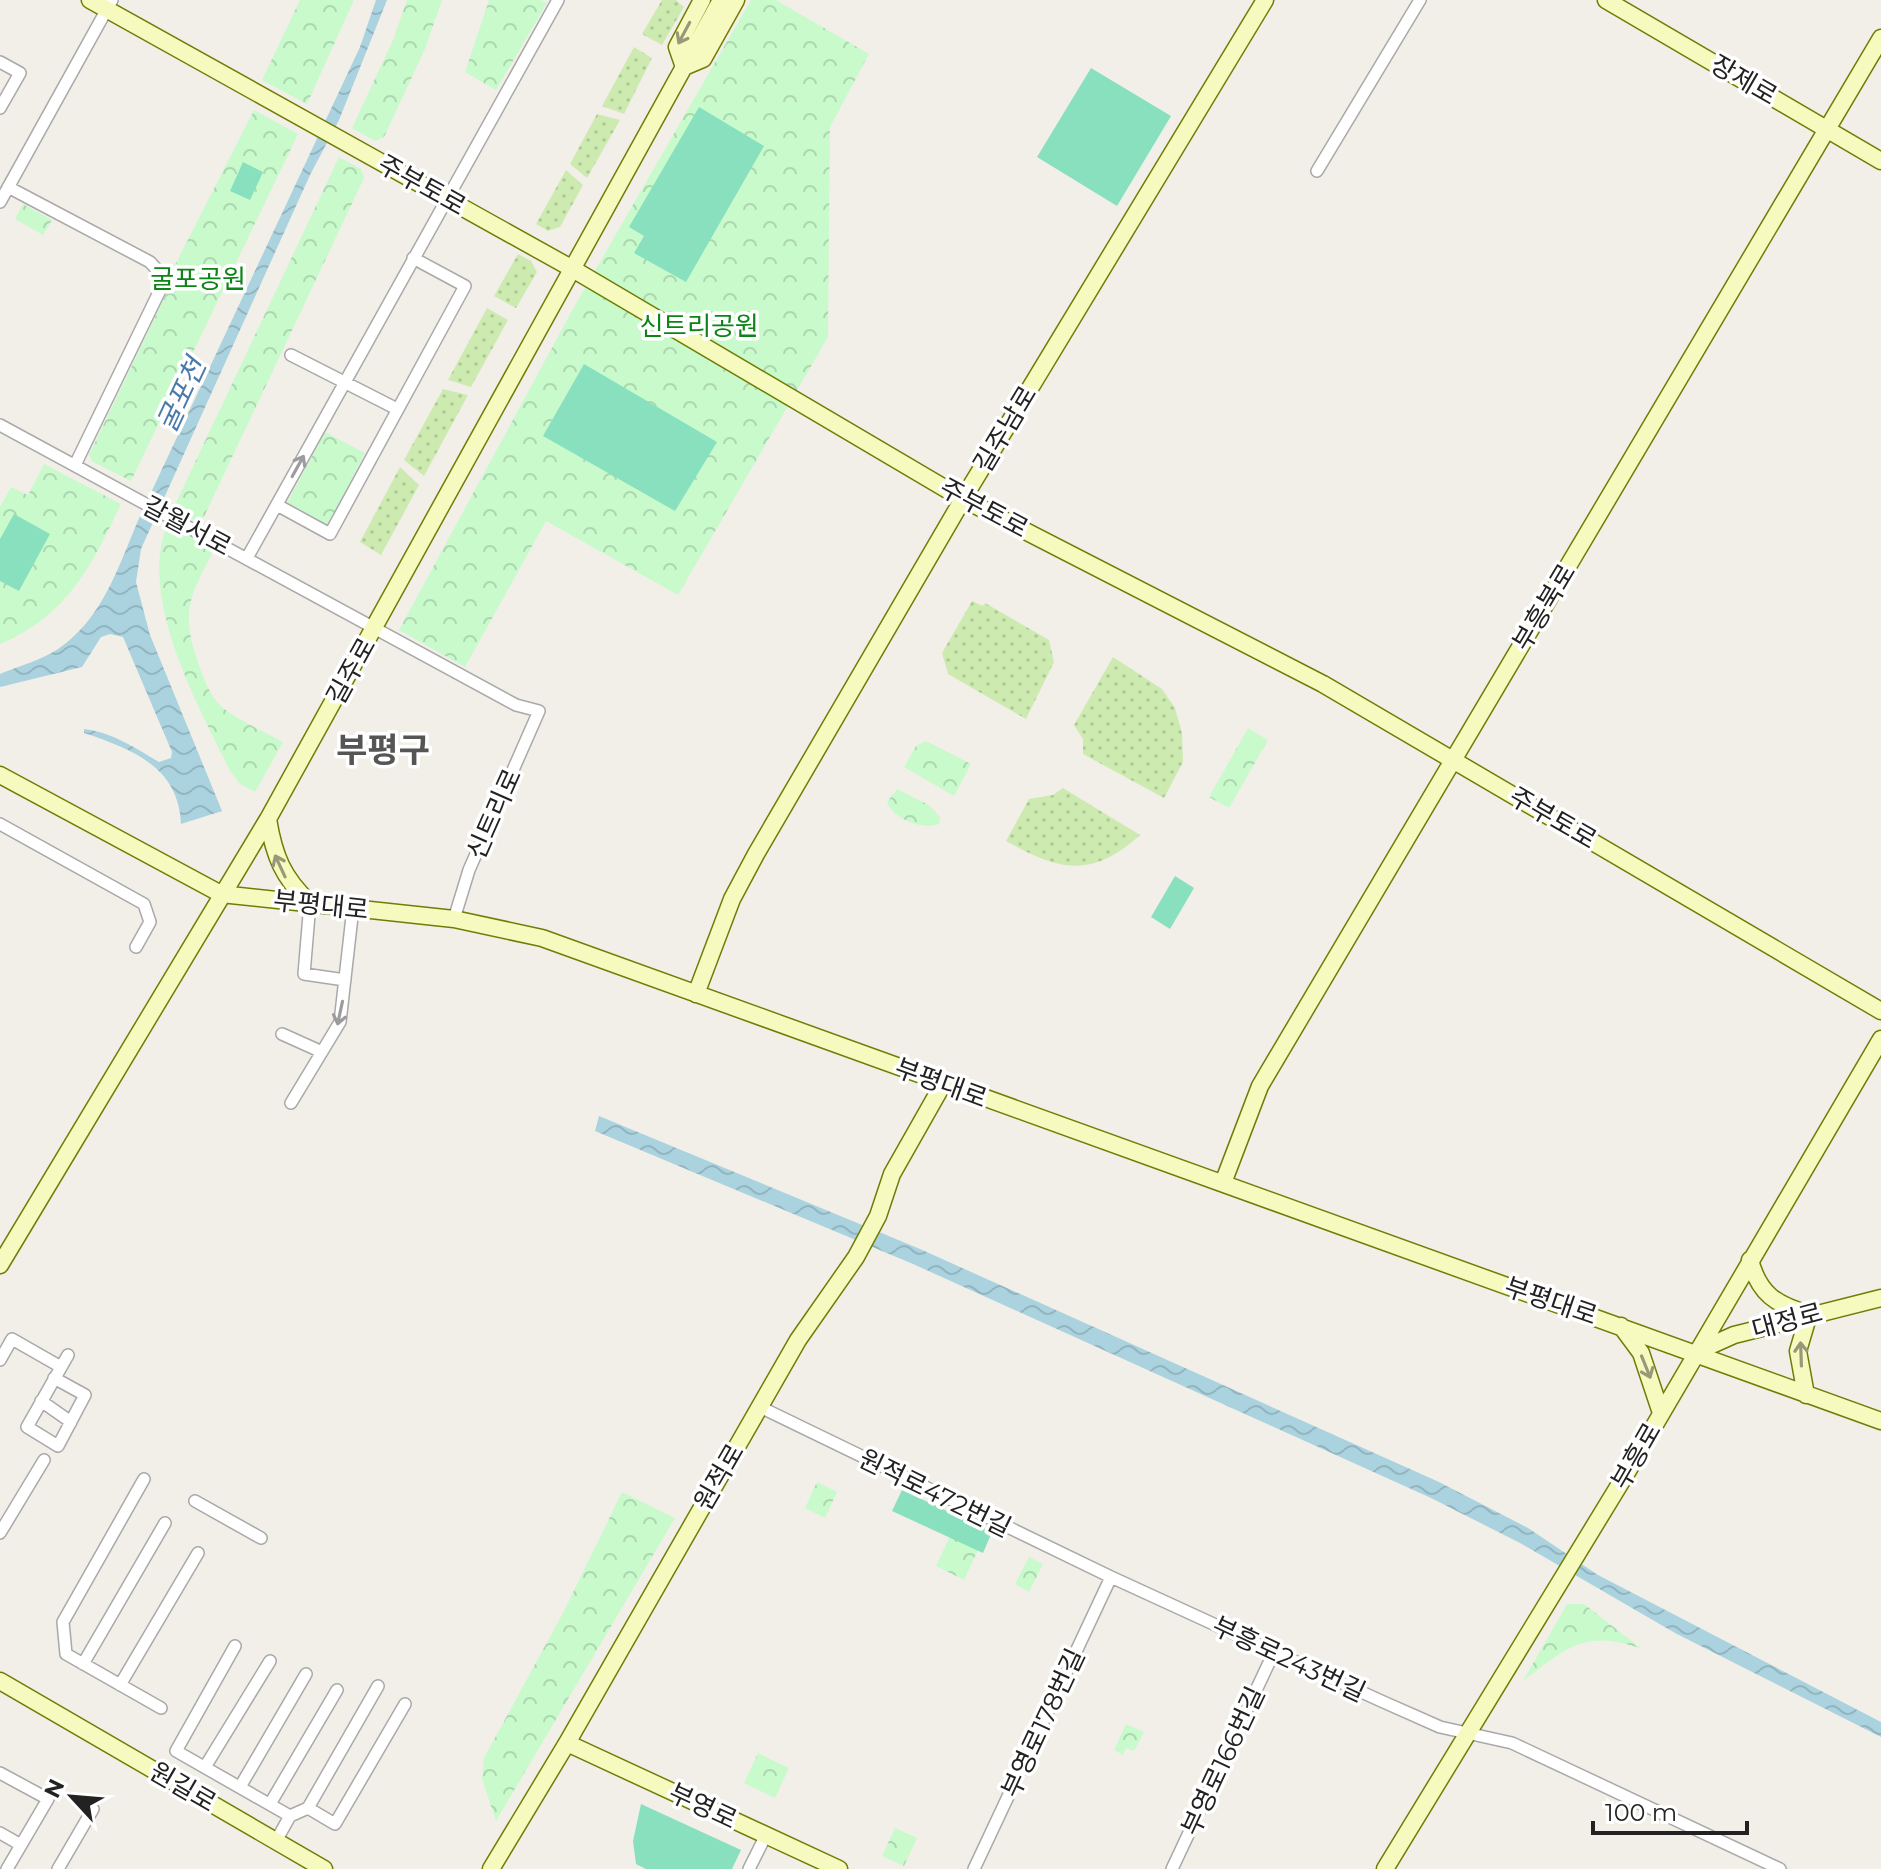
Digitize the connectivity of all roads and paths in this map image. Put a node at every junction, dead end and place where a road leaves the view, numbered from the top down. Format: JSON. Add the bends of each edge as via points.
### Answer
{"nodes":[{"id":1,"x":90,"y":0,"type":"edge"},
{"id":2,"x":558,"y":0,"type":"edge"},
{"id":3,"x":702,"y":0,"type":"edge"},
{"id":4,"x":721,"y":0,"type":"edge"},
{"id":5,"x":736,"y":0,"type":"edge"},
{"id":6,"x":1265,"y":0,"type":"edge"},
{"id":7,"x":1420,"y":0,"type":"edge"},
{"id":8,"x":1606,"y":0,"type":"edge"},
{"id":9,"x":110,"y":5,"type":"edge"},
{"id":10,"x":1881,"y":40,"type":"edge"},
{"id":11,"x":0,"y":62,"type":"edge"},
{"id":12,"x":684,"y":67,"type":"junction"},
{"id":13,"x":4,"y":91,"type":"edge"},
{"id":14,"x":0,"y":108,"type":"edge"},
{"id":15,"x":1827,"y":129,"type":"junction"},
{"id":16,"x":1881,"y":161,"type":"edge"},
{"id":17,"x":1317,"y":171,"type":"dead end"},
{"id":18,"x":8,"y":187,"type":"junction"},
{"id":19,"x":445,"y":198,"type":"junction"},
{"id":20,"x":0,"y":202,"type":"edge"},
{"id":21,"x":413,"y":258,"type":"junction"},
{"id":22,"x":571,"y":268,"type":"junction"},
{"id":23,"x":291,"y":355,"type":"dead end"},
{"id":24,"x":344,"y":383,"type":"junction"},
{"id":25,"x":397,"y":409,"type":"junction"},
{"id":26,"x":0,"y":425,"type":"edge"},
{"id":27,"x":75,"y":465,"type":"junction"},
{"id":28,"x":963,"y":499,"type":"junction"},
{"id":29,"x":277,"y":505,"type":"junction"},
{"id":30,"x":247,"y":558,"type":"junction"},
{"id":31,"x":375,"y":627,"type":"junction"},
{"id":32,"x":539,"y":711,"type":"joint"},
{"id":33,"x":1454,"y":759,"type":"junction"},
{"id":34,"x":0,"y":775,"type":"edge"},
{"id":35,"x":268,"y":819,"type":"junction"},
{"id":36,"x":0,"y":824,"type":"edge"},
{"id":37,"x":221,"y":894,"type":"junction"},
{"id":38,"x":310,"y":903,"type":"junction"},
{"id":39,"x":353,"y":908,"type":"junction"},
{"id":40,"x":454,"y":919,"type":"junction"},
{"id":41,"x":136,"y":947,"type":"dead end"},
{"id":42,"x":345,"y":980,"type":"junction"},
{"id":43,"x":696,"y":994,"type":"junction"},
{"id":44,"x":1881,"y":1011,"type":"edge"},
{"id":45,"x":282,"y":1034,"type":"dead end"},
{"id":46,"x":1881,"y":1039,"type":"edge"},
{"id":47,"x":322,"y":1052,"type":"junction"},
{"id":48,"x":943,"y":1084,"type":"junction"},
{"id":49,"x":291,"y":1103,"type":"dead end"},
{"id":50,"x":1223,"y":1183,"type":"junction"},
{"id":51,"x":1750,"y":1260,"type":"junction"},
{"id":52,"x":0,"y":1265,"type":"edge"},
{"id":53,"x":1881,"y":1298,"type":"edge"},
{"id":54,"x":1809,"y":1314,"type":"junction"},
{"id":55,"x":1621,"y":1326,"type":"junction"},
{"id":56,"x":1696,"y":1352,"type":"junction"},
{"id":57,"x":68,"y":1355,"type":"dead end"},
{"id":58,"x":0,"y":1360,"type":"edge"},
{"id":59,"x":61,"y":1367,"type":"junction"},
{"id":60,"x":54,"y":1378,"type":"junction"},
{"id":61,"x":1806,"y":1395,"type":"junction"},
{"id":62,"x":41,"y":1401,"type":"junction"},
{"id":63,"x":760,"y":1407,"type":"junction"},
{"id":64,"x":1661,"y":1413,"type":"junction"},
{"id":65,"x":1881,"y":1421,"type":"edge"},
{"id":66,"x":71,"y":1422,"type":"junction"},
{"id":67,"x":44,"y":1460,"type":"dead end"},
{"id":68,"x":144,"y":1479,"type":"dead end"},
{"id":69,"x":195,"y":1501,"type":"dead end"},
{"id":70,"x":165,"y":1523,"type":"dead end"},
{"id":71,"x":0,"y":1533,"type":"edge"},
{"id":72,"x":261,"y":1538,"type":"dead end"},
{"id":73,"x":198,"y":1553,"type":"dead end"},
{"id":74,"x":1111,"y":1577,"type":"junction"},
{"id":75,"x":235,"y":1646,"type":"dead end"},
{"id":76,"x":1274,"y":1652,"type":"junction"},
{"id":77,"x":270,"y":1661,"type":"dead end"},
{"id":78,"x":83,"y":1664,"type":"junction"},
{"id":79,"x":306,"y":1674,"type":"dead end"},
{"id":80,"x":0,"y":1681,"type":"edge"},
{"id":81,"x":120,"y":1685,"type":"junction"},
{"id":82,"x":378,"y":1686,"type":"dead end"},
{"id":83,"x":337,"y":1690,"type":"dead end"},
{"id":84,"x":405,"y":1704,"type":"dead end"},
{"id":85,"x":161,"y":1708,"type":"dead end"},
{"id":86,"x":1470,"y":1731,"type":"junction"},
{"id":87,"x":567,"y":1743,"type":"junction"},
{"id":88,"x":205,"y":1767,"type":"junction"},
{"id":89,"x":0,"y":1773,"type":"edge"},
{"id":90,"x":240,"y":1787,"type":"junction"},
{"id":91,"x":270,"y":1804,"type":"junction"},
{"id":92,"x":308,"y":1808,"type":"junction"},
{"id":93,"x":93,"y":1809,"type":"dead end"},
{"id":94,"x":290,"y":1816,"type":"junction"},
{"id":95,"x":0,"y":1833,"type":"edge"},
{"id":96,"x":766,"y":1835,"type":"junction"},
{"id":97,"x":276,"y":1841,"type":"junction"},
{"id":98,"x":21,"y":1845,"type":"junction"},
{"id":99,"x":7,"y":1869,"type":"edge"},
{"id":100,"x":58,"y":1869,"type":"edge"},
{"id":101,"x":324,"y":1869,"type":"edge"},
{"id":102,"x":491,"y":1869,"type":"edge"},
{"id":103,"x":749,"y":1869,"type":"edge"},
{"id":104,"x":839,"y":1869,"type":"edge"},
{"id":105,"x":974,"y":1869,"type":"edge"},
{"id":106,"x":1172,"y":1869,"type":"edge"},
{"id":107,"x":1385,"y":1869,"type":"edge"},
{"id":108,"x":1780,"y":1869,"type":"edge"}],
"edges":[{"from":1,"to":9,"type":"main road","name":"주부토로"},
{"from":2,"to":19,"type":"street"},
{"from":3,"to":12,"type":"main road","name":"길주로","one_way":true,"via":[[677,47]]},
{"from":4,"to":12,"type":"main road","name":"길주로"},
{"from":5,"to":12,"type":"main road","name":"길주로","via":[[703,59]]},
{"from":6,"to":28,"type":"main road","name":"길주남로"},
{"from":7,"to":17,"type":"street"},
{"from":8,"to":15,"type":"main road","name":"장제로"},
{"from":9,"to":18,"type":"street"},
{"from":9,"to":19,"type":"main road","name":"주부토로"},
{"from":10,"to":15,"type":"main road","name":"부흥북로"},
{"from":11,"to":13,"type":"street","via":[[20,73]]},
{"from":12,"to":22,"type":"main road","name":"길주로"},
{"from":13,"to":14,"type":"street"},
{"from":15,"to":16,"type":"main road","name":"장제로"},
{"from":15,"to":33,"type":"main road","name":"부흥북로"},
{"from":18,"to":20,"type":"street"},
{"from":18,"to":27,"type":"street","via":[[150,262],[162,279]]},
{"from":19,"to":21,"type":"street"},
{"from":19,"to":22,"type":"main road","name":"주부토로"},
{"from":21,"to":24,"type":"street"},
{"from":21,"to":25,"type":"street","via":[[465,286]]},
{"from":22,"to":28,"type":"main road","name":"주부토로"},
{"from":22,"to":31,"type":"main road","name":"길주로"},
{"from":23,"to":24,"type":"street"},
{"from":24,"to":25,"type":"street"},
{"from":29,"to":24,"type":"street","one_way":true},
{"from":25,"to":29,"type":"street","via":[[330,534]]},
{"from":26,"to":27,"type":"street","name":"갈월서로"},
{"from":27,"to":30,"type":"street","name":"갈월서로"},
{"from":28,"to":33,"type":"main road","name":"주부토로","via":[[1323,684]]},
{"from":28,"to":43,"type":"main road","name":"길주남로","via":[[756,854],[732,899]]},
{"from":29,"to":30,"type":"street"},
{"from":30,"to":31,"type":"street","name":"갈월서로"},
{"from":31,"to":32,"type":"street","name":"갈월서로","via":[[516,705]]},
{"from":31,"to":35,"type":"main road","name":"길주로"},
{"from":32,"to":40,"type":"street","name":"신트리로","via":[[469,870]]},
{"from":33,"to":44,"type":"main road","name":"주부토로"},
{"from":33,"to":50,"type":"main road","name":"부흥북로","via":[[1260,1086]]},
{"from":34,"to":37,"type":"main road","name":"부평대로"},
{"from":35,"to":37,"type":"main road","name":"길주로"},
{"from":38,"to":35,"type":"main road","one_way":true,"via":[[281,870]]},
{"from":36,"to":41,"type":"street","via":[[144,904],[150,922]]},
{"from":37,"to":38,"type":"main road","name":"부평대로"},
{"from":37,"to":52,"type":"main road","name":"길주로"},
{"from":38,"to":39,"type":"main road","name":"부평대로"},
{"from":38,"to":42,"type":"street","via":[[304,974]]},
{"from":39,"to":40,"type":"main road","name":"부평대로"},
{"from":39,"to":42,"type":"street"},
{"from":40,"to":43,"type":"main road","name":"부평대로","via":[[542,938]]},
{"from":42,"to":47,"type":"street","one_way":true,"via":[[340,1022]]},
{"from":43,"to":48,"type":"main road","name":"부평대로"},
{"from":45,"to":47,"type":"street"},
{"from":46,"to":51,"type":"main road","name":"부흥로"},
{"from":47,"to":49,"type":"street"},
{"from":48,"to":50,"type":"main road","name":"부평대로"},
{"from":48,"to":63,"type":"main road","name":"원적로","via":[[892,1174],[856,1257],[798,1340]]},
{"from":50,"to":55,"type":"main road","name":"부평대로"},
{"from":51,"to":54,"type":"main road","via":[[1757,1284],[1786,1308]]},
{"from":51,"to":56,"type":"main road","name":"부흥로"},
{"from":53,"to":54,"type":"main road","name":"대정로"},
{"from":54,"to":56,"type":"main road","name":"대정로","via":[[1734,1335]]},
{"from":61,"to":54,"type":"main road","one_way":true,"via":[[1798,1351]]},
{"from":55,"to":56,"type":"main road","name":"부평대로"},
{"from":55,"to":64,"type":"main road","one_way":true,"via":[[1641,1353]]},
{"from":56,"to":61,"type":"main road","name":"부평대로"},
{"from":56,"to":64,"type":"main road","name":"부흥로"},
{"from":57,"to":59,"type":"street"},
{"from":58,"to":59,"type":"street","via":[[12,1339]]},
{"from":59,"to":60,"type":"street"},
{"from":60,"to":62,"type":"street"},
{"from":60,"to":66,"type":"street","via":[[85,1395]]},
{"from":61,"to":65,"type":"main road","name":"부평대로"},
{"from":62,"to":66,"type":"street"},
{"from":62,"to":66,"type":"street","via":[[27,1427],[58,1446]]},
{"from":63,"to":74,"type":"street","name":"원적로472번길"},
{"from":63,"to":87,"type":"main road","name":"원적로"},
{"from":64,"to":86,"type":"main road","name":"부흥로"},
{"from":67,"to":71,"type":"street"},
{"from":68,"to":78,"type":"street","via":[[63,1622],[66,1654]]},
{"from":69,"to":72,"type":"street"},
{"from":70,"to":78,"type":"street"},
{"from":73,"to":81,"type":"street"},
{"from":74,"to":76,"type":"street","name":"부흥로243번길"},
{"from":74,"to":105,"type":"street","name":"부영로178번길"},
{"from":75,"to":88,"type":"street","via":[[176,1751]]},
{"from":76,"to":86,"type":"street","name":"부흥로243번길","via":[[1440,1727]]},
{"from":76,"to":106,"type":"street","name":"부영로166번길"},
{"from":77,"to":88,"type":"street"},
{"from":78,"to":81,"type":"street"},
{"from":79,"to":90,"type":"street"},
{"from":80,"to":97,"type":"main road","name":"원길로"},
{"from":81,"to":85,"type":"street"},
{"from":82,"to":92,"type":"street"},
{"from":83,"to":91,"type":"street"},
{"from":84,"to":92,"type":"street","via":[[335,1824]]},
{"from":86,"to":107,"type":"main road","name":"부흥로"},
{"from":86,"to":108,"type":"street","name":"부흥로243번길","via":[[1512,1743]]},
{"from":87,"to":96,"type":"main road","name":"부영로"},
{"from":87,"to":102,"type":"main road","name":"원적로"},
{"from":88,"to":90,"type":"street"},
{"from":89,"to":98,"type":"street","via":[[48,1799]]},
{"from":90,"to":91,"type":"street"},
{"from":91,"to":94,"type":"street"},
{"from":92,"to":94,"type":"street"},
{"from":93,"to":100,"type":"street"},
{"from":94,"to":97,"type":"street"},
{"from":95,"to":98,"type":"street"},
{"from":96,"to":103,"type":"street"},
{"from":96,"to":104,"type":"main road","name":"부영로"},
{"from":97,"to":101,"type":"main road","name":"원길로"},
{"from":98,"to":99,"type":"street"}]}
